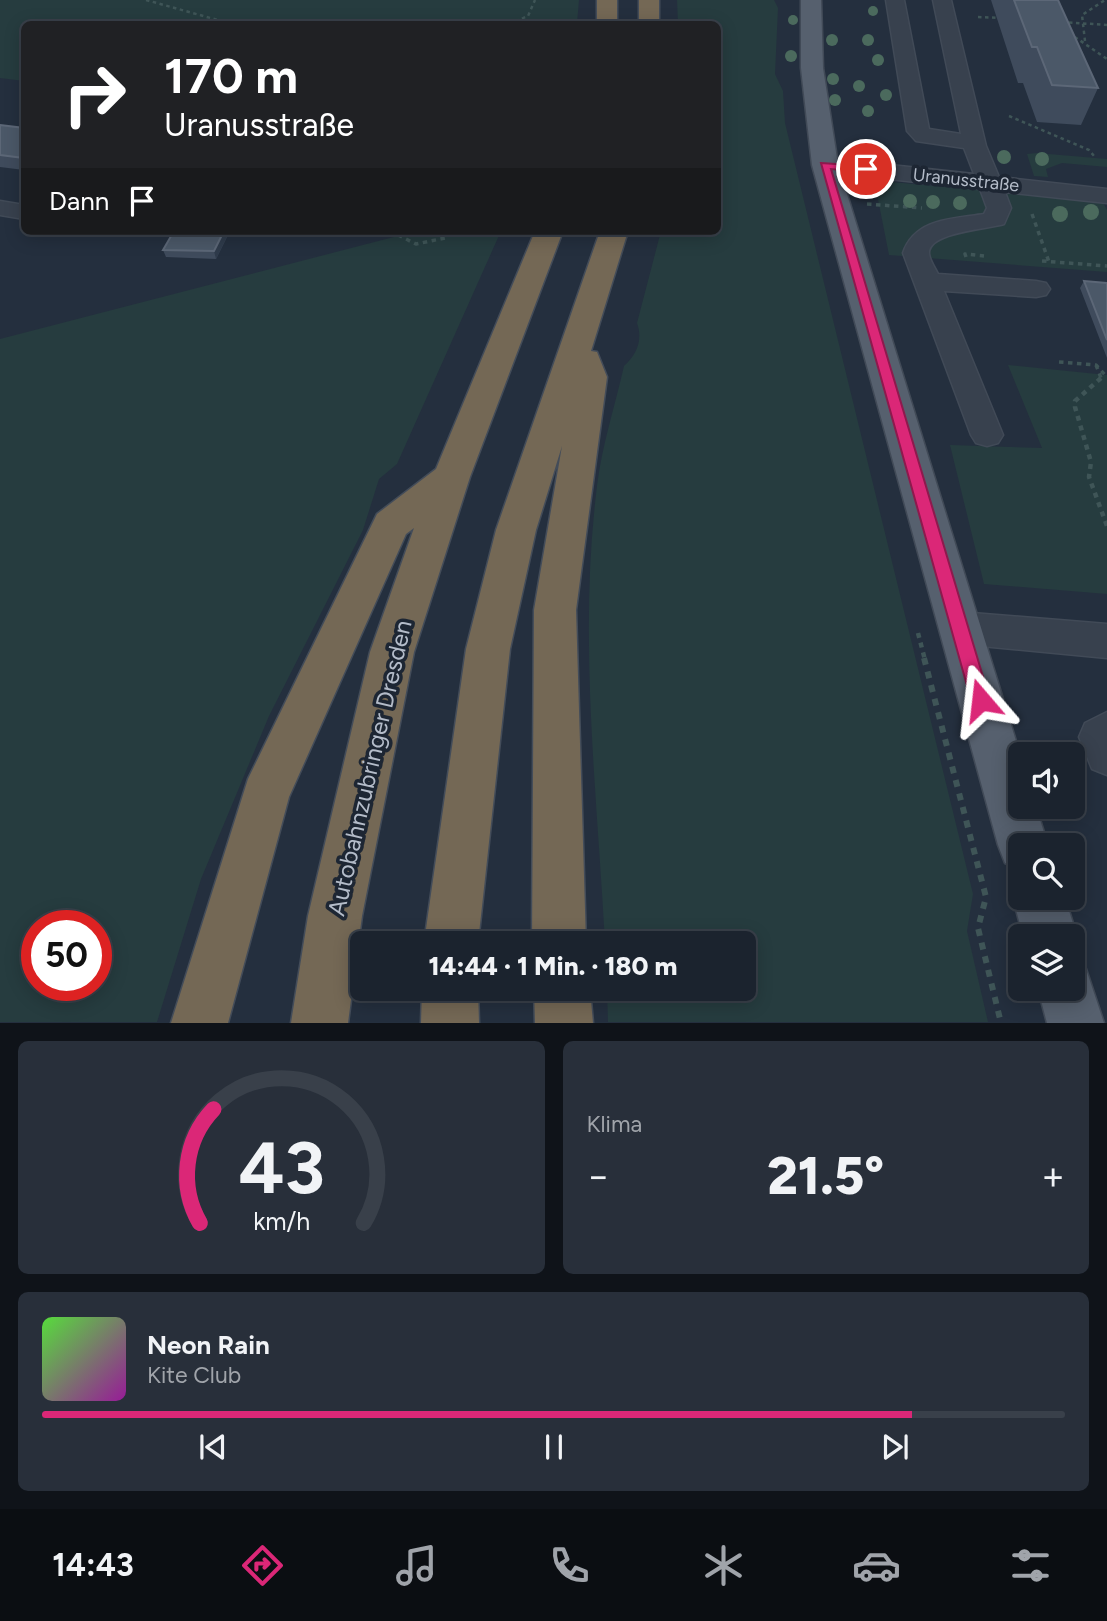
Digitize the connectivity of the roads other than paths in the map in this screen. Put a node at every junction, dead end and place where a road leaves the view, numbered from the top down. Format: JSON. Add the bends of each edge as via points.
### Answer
{"nodes":[{"id":1,"x":607,"y":0,"type":"edge"},
{"id":2,"x":649,"y":0,"type":"edge"},
{"id":3,"x":811,"y":0,"type":"edge"},
{"id":4,"x":895,"y":0,"type":"edge"},
{"id":5,"x":942,"y":0,"type":"edge"},
{"id":6,"x":607,"y":21,"type":"edge"},
{"id":7,"x":649,"y":21,"type":"edge"},
{"id":8,"x":974,"y":143,"type":"junction"},
{"id":9,"x":825,"y":165,"type":"junction"},
{"id":10,"x":989,"y":182,"type":"junction"},
{"id":11,"x":1107,"y":196,"type":"edge"},
{"id":12,"x":0,"y":208,"type":"edge"},
{"id":13,"x":21,"y":212,"type":"edge"},
{"id":14,"x":548,"y":235,"type":"edge"},
{"id":15,"x":613,"y":235,"type":"edge"},
{"id":16,"x":1044,"y":280,"type":"road end"},
{"id":17,"x":927,"y":281,"type":"junction"},
{"id":18,"x":580,"y":341,"type":"junction"},
{"id":19,"x":987,"y":435,"type":"dead end"},
{"id":20,"x":451,"y":477,"type":"junction"},
{"id":21,"x":960,"y":628,"type":"junction"},
{"id":22,"x":1107,"y":641,"type":"edge"},
{"id":23,"x":1107,"y":731,"type":"edge"},
{"id":24,"x":1107,"y":755,"type":"edge"},
{"id":25,"x":1020,"y":833,"type":"edge"},
{"id":26,"x":453,"y":931,"type":"edge"},
{"id":27,"x":559,"y":931,"type":"edge"},
{"id":28,"x":450,"y":1001,"type":"edge"},
{"id":29,"x":563,"y":1001,"type":"edge"},
{"id":30,"x":1070,"y":1001,"type":"edge"},
{"id":31,"x":199,"y":1023,"type":"edge"},
{"id":32,"x":319,"y":1023,"type":"edge"},
{"id":33,"x":450,"y":1023,"type":"edge"},
{"id":34,"x":564,"y":1023,"type":"edge"},
{"id":35,"x":1076,"y":1023,"type":"edge"}],
"edges":[{"from":1,"to":6,"type":"highway"},
{"from":2,"to":7,"type":"highway"},
{"from":3,"to":9,"type":"main road","via":[[812,68]]},
{"from":4,"to":8,"type":"street","via":[[918,131],[924,136]]},
{"from":5,"to":8,"type":"street"},
{"from":8,"to":10,"type":"street"},
{"from":9,"to":10,"type":"street","name":"Uranusstraße"},
{"from":9,"to":21,"type":"main road"},
{"from":10,"to":11,"type":"street","name":"Uranusstraße"},
{"from":10,"to":17,"type":"street","via":[[999,208],[995,219],[934,231],[917,243],[916,253]]},
{"from":12,"to":13,"type":"street"},
{"from":14,"to":20,"type":"highway","name":"Autobahnzubringer Dresden"},
{"from":15,"to":18,"type":"highway"},
{"from":16,"to":17,"type":"street"},
{"from":17,"to":19,"type":"street"},
{"from":18,"to":26,"type":"highway","via":[[516,530],[488,649]]},
{"from":18,"to":27,"type":"highway","via":[[590,377],[555,610]]},
{"from":20,"to":31,"type":"highway","via":[[391,525],[265,796]]},
{"from":20,"to":32,"type":"highway","name":"Autobahnzubringer Dresden","via":[[392,652],[335,916]]},
{"from":21,"to":22,"type":"street"},
{"from":21,"to":25,"type":"main road"},
{"from":23,"to":24,"type":"street","via":[[1100,737]]},
{"from":28,"to":33,"type":"highway"},
{"from":29,"to":34,"type":"highway"},
{"from":30,"to":35,"type":"main road"}]}
